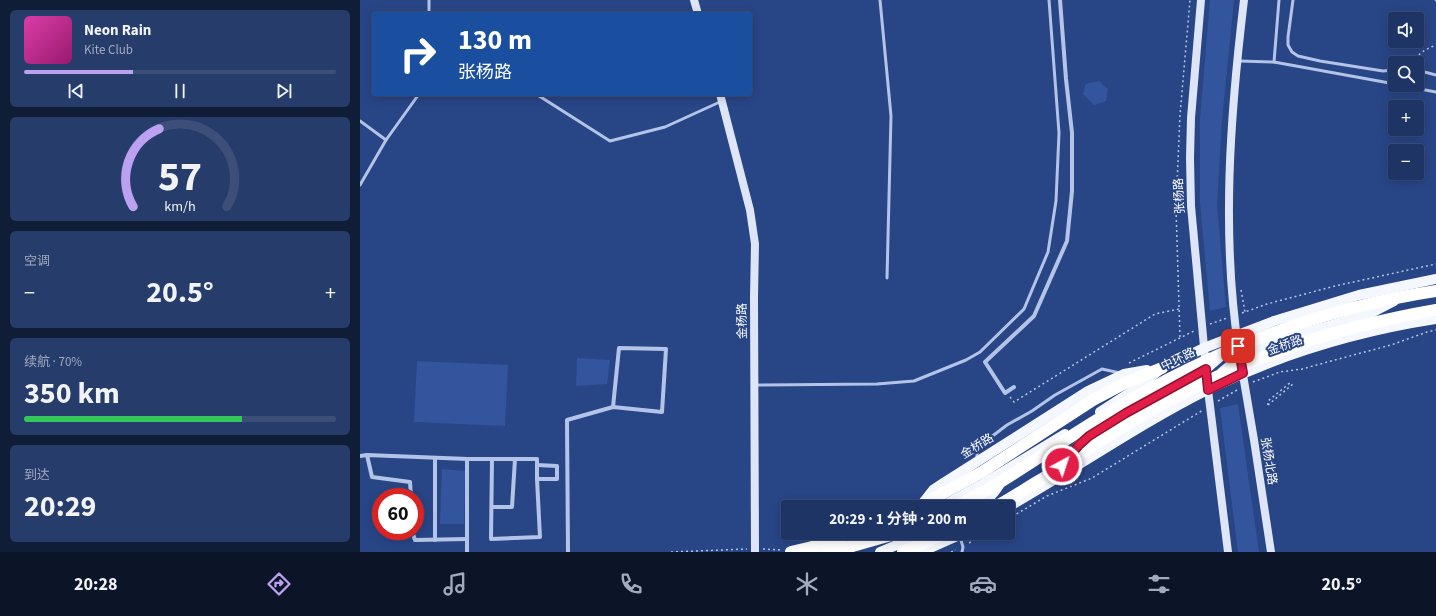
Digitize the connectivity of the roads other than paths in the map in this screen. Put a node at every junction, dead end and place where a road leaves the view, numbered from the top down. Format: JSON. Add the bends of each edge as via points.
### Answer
{"nodes":[{"id":1,"x":429,"y":0,"type":"edge"},
{"id":2,"x":694,"y":0,"type":"edge"},
{"id":3,"x":880,"y":0,"type":"edge"},
{"id":4,"x":1049,"y":0,"type":"edge"},
{"id":5,"x":1060,"y":0,"type":"edge"},
{"id":6,"x":1201,"y":0,"type":"edge"},
{"id":7,"x":1244,"y":0,"type":"edge"},
{"id":8,"x":1279,"y":0,"type":"edge"},
{"id":9,"x":1293,"y":0,"type":"edge"},
{"id":10,"x":429,"y":12,"type":"edge"},
{"id":11,"x":697,"y":12,"type":"edge"},
{"id":12,"x":1237,"y":60,"type":"junction"},
{"id":13,"x":1274,"y":62,"type":"junction"},
{"id":14,"x":1388,"y":70,"type":"edge"},
{"id":15,"x":1424,"y":72,"type":"edge"},
{"id":16,"x":1436,"y":75,"type":"edge"},
{"id":17,"x":1388,"y":83,"type":"edge"},
{"id":18,"x":1424,"y":90,"type":"edge"},
{"id":19,"x":1436,"y":92,"type":"edge"},
{"id":20,"x":418,"y":96,"type":"edge"},
{"id":21,"x":539,"y":96,"type":"edge"},
{"id":22,"x":721,"y":98,"type":"edge"},
{"id":23,"x":360,"y":121,"type":"edge"},
{"id":24,"x":386,"y":140,"type":"junction"},
{"id":25,"x":360,"y":185,"type":"edge"},
{"id":26,"x":887,"y":278,"type":"dead end"},
{"id":27,"x":1434,"y":283,"type":"edge"},
{"id":28,"x":1436,"y":310,"type":"edge"},
{"id":29,"x":1436,"y":319,"type":"edge"},
{"id":30,"x":1237,"y":336,"type":"junction"},
{"id":31,"x":1204,"y":348,"type":"junction"},
{"id":32,"x":1240,"y":357,"type":"junction"},
{"id":33,"x":1162,"y":368,"type":"junction"},
{"id":34,"x":1206,"y":369,"type":"junction"},
{"id":35,"x":1243,"y":373,"type":"junction"},
{"id":36,"x":1124,"y":374,"type":"junction"},
{"id":37,"x":755,"y":385,"type":"junction"},
{"id":38,"x":1014,"y":387,"type":"dead end"},
{"id":39,"x":1208,"y":390,"type":"junction"},
{"id":40,"x":613,"y":407,"type":"junction"},
{"id":41,"x":367,"y":455,"type":"junction"},
{"id":42,"x":360,"y":456,"type":"edge"},
{"id":43,"x":435,"y":458,"type":"junction"},
{"id":44,"x":467,"y":459,"type":"junction"},
{"id":45,"x":492,"y":459,"type":"junction"},
{"id":46,"x":515,"y":459,"type":"junction"},
{"id":47,"x":977,"y":462,"type":"junction"},
{"id":48,"x":537,"y":465,"type":"junction"},
{"id":49,"x":1009,"y":468,"type":"junction"},
{"id":50,"x":537,"y":479,"type":"junction"},
{"id":51,"x":1046,"y":484,"type":"junction"},
{"id":52,"x":410,"y":488,"type":"edge"},
{"id":53,"x":924,"y":500,"type":"edge"},
{"id":54,"x":932,"y":500,"type":"edge"},
{"id":55,"x":957,"y":500,"type":"edge"},
{"id":56,"x":961,"y":500,"type":"edge"},
{"id":57,"x":986,"y":500,"type":"edge"},
{"id":58,"x":1006,"y":500,"type":"edge"},
{"id":59,"x":1015,"y":503,"type":"edge"},
{"id":60,"x":492,"y":507,"type":"junction"},
{"id":61,"x":467,"y":539,"type":"junction"},
{"id":62,"x":424,"y":540,"type":"edge"},
{"id":63,"x":435,"y":540,"type":"junction"},
{"id":64,"x":834,"y":540,"type":"edge"},
{"id":65,"x":855,"y":540,"type":"edge"},
{"id":66,"x":873,"y":540,"type":"edge"},
{"id":67,"x":885,"y":540,"type":"edge"},
{"id":68,"x":908,"y":540,"type":"edge"},
{"id":69,"x":930,"y":540,"type":"edge"},
{"id":70,"x":948,"y":540,"type":"edge"},
{"id":71,"x":962,"y":540,"type":"edge"},
{"id":72,"x":467,"y":552,"type":"edge"},
{"id":73,"x":568,"y":552,"type":"edge"},
{"id":74,"x":755,"y":552,"type":"edge"},
{"id":75,"x":791,"y":552,"type":"edge"},
{"id":76,"x":817,"y":552,"type":"edge"},
{"id":77,"x":826,"y":552,"type":"edge"},
{"id":78,"x":847,"y":552,"type":"edge"},
{"id":79,"x":880,"y":552,"type":"edge"},
{"id":80,"x":903,"y":552,"type":"edge"},
{"id":81,"x":921,"y":552,"type":"edge"},
{"id":82,"x":962,"y":552,"type":"edge"},
{"id":83,"x":1228,"y":552,"type":"edge"},
{"id":84,"x":1271,"y":552,"type":"edge"}],
"edges":[{"from":1,"to":10,"type":"lane"},
{"from":2,"to":11,"type":"main road"},
{"from":3,"to":26,"type":"lane","via":[[891,116]]},
{"from":4,"to":37,"type":"lane","via":[[1059,133],[1056,201],[1048,252],[1024,309],[980,352],[914,381],[876,384]]},
{"from":5,"to":38,"type":"street","via":[[1072,133],[1072,191],[1067,241],[1034,316],[985,362],[1006,393]]},
{"from":6,"to":31,"type":"main road","name":"张杨路","via":[[1190,118],[1190,158],[1191,206]]},
{"from":7,"to":12,"type":"main road"},
{"from":8,"to":13,"type":"lane"},
{"from":9,"to":14,"type":"lane","via":[[1288,37],[1288,45],[1292,52],[1320,61]]},
{"from":12,"to":13,"type":"lane"},
{"from":12,"to":30,"type":"main road","via":[[1229,207],[1231,287]]},
{"from":13,"to":17,"type":"lane"},
{"from":15,"to":16,"type":"lane"},
{"from":18,"to":19,"type":"lane"},
{"from":20,"to":24,"type":"lane"},
{"from":21,"to":22,"type":"lane","via":[[610,141],[665,127]]},
{"from":22,"to":37,"type":"main road","name":"金杨路","via":[[746,195],[755,244]]},
{"from":23,"to":24,"type":"lane"},
{"from":24,"to":25,"type":"lane"},
{"from":27,"to":30,"type":"main road","name":"金桥路","via":[[1359,295],[1274,321]]},
{"from":27,"to":32,"type":"main road","via":[[1369,314],[1291,337]]},
{"from":27,"to":56,"type":"highway","name":"中环路","via":[[1404,296],[1342,310],[1279,330],[1219,355],[1102,416],[992,487]]},
{"from":28,"to":58,"type":"highway","via":[[1347,329],[1225,373],[1168,401]]},
{"from":29,"to":35,"type":"main road","name":"金桥路","via":[[1348,338]]},
{"from":30,"to":31,"type":"main road","name":"金桥路"},
{"from":30,"to":32,"type":"main road"},
{"from":30,"to":34,"type":"main road","via":[[1222,356]]},
{"from":31,"to":33,"type":"main road","name":"金桥路"},
{"from":31,"to":34,"type":"main road","name":"张杨路"},
{"from":32,"to":35,"type":"main road"},
{"from":32,"to":39,"type":"main road","via":[[1224,369]]},
{"from":33,"to":36,"type":"main road","name":"金桥路"},
{"from":33,"to":49,"type":"main road","name":"金桥路","via":[[1101,412]]},
{"from":33,"to":54,"type":"highway","via":[[1127,382],[1093,400],[982,472]]},
{"from":34,"to":39,"type":"main road","name":"张杨路"},
{"from":34,"to":51,"type":"main road","via":[[1089,436]]},
{"from":35,"to":39,"type":"main road","name":"金桥路"},
{"from":35,"to":84,"type":"main road","name":"张杨北路"},
{"from":36,"to":47,"type":"main road","name":"金桥路","via":[[1088,391]]},
{"from":36,"to":47,"type":"lane","via":[[1102,368],[1055,395],[978,447]]},
{"from":37,"to":74,"type":"main road","name":"金杨路"},
{"from":39,"to":51,"type":"main road","name":"金桥路","via":[[1169,410]]},
{"from":39,"to":83,"type":"main road"},
{"from":40,"to":40,"type":"street","via":[[619,348],[666,349],[662,412]]},
{"from":40,"to":73,"type":"street","via":[[567,420]]},
{"from":41,"to":42,"type":"street"},
{"from":41,"to":43,"type":"street"},
{"from":41,"to":52,"type":"street","via":[[372,477],[410,482]]},
{"from":43,"to":44,"type":"street"},
{"from":43,"to":63,"type":"street"},
{"from":44,"to":45,"type":"street"},
{"from":44,"to":61,"type":"street"},
{"from":45,"to":46,"type":"street"},
{"from":45,"to":60,"type":"street"},
{"from":46,"to":48,"type":"street","via":[[537,459]]},
{"from":46,"to":60,"type":"street","via":[[512,507]]},
{"from":47,"to":53,"type":"main road","name":"金桥路","via":[[933,490]]},
{"from":48,"to":50,"type":"street"},
{"from":48,"to":50,"type":"street","via":[[557,466],[557,478]]},
{"from":49,"to":55,"type":"main road","name":"金桥路"},
{"from":49,"to":57,"type":"main road","via":[[996,492]]},
{"from":50,"to":60,"type":"street","via":[[540,537],[491,539]]},
{"from":51,"to":59,"type":"main road","name":"金桥路"},
{"from":61,"to":63,"type":"street"},
{"from":61,"to":72,"type":"street"},
{"from":62,"to":63,"type":"street"},
{"from":64,"to":75,"type":"highway"},
{"from":65,"to":76,"type":"main road"},
{"from":66,"to":77,"type":"highway"},
{"from":67,"to":78,"type":"highway"},
{"from":68,"to":79,"type":"main road"},
{"from":69,"to":80,"type":"highway"},
{"from":70,"to":81,"type":"main road"},
{"from":71,"to":82,"type":"lane"}]}
